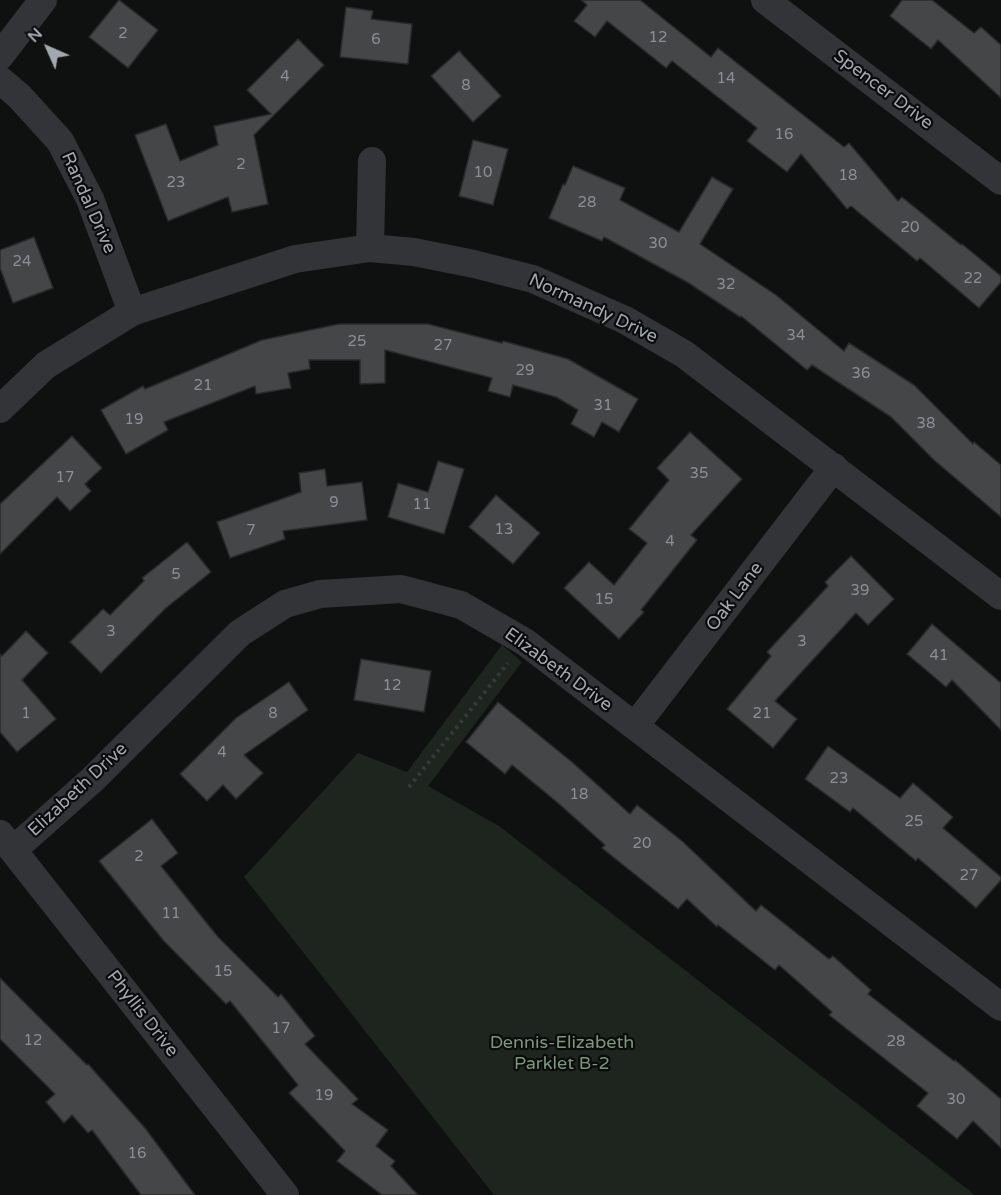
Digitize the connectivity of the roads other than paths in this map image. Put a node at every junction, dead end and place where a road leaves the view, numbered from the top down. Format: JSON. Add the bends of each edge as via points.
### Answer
{"nodes":[{"id":1,"x":43,"y":0,"type":"edge"},
{"id":2,"x":765,"y":0,"type":"edge"},
{"id":3,"x":0,"y":56,"type":"edge"},
{"id":4,"x":0,"y":80,"type":"edge"},
{"id":5,"x":372,"y":161,"type":"dead end"},
{"id":6,"x":1001,"y":181,"type":"edge"},
{"id":7,"x":370,"y":248,"type":"junction"},
{"id":8,"x":132,"y":312,"type":"junction"},
{"id":9,"x":0,"y":409,"type":"edge"},
{"id":10,"x":834,"y":467,"type":"junction"},
{"id":11,"x":1001,"y":596,"type":"edge"},
{"id":12,"x":635,"y":726,"type":"junction"},
{"id":13,"x":6,"y":842,"type":"edge"},
{"id":14,"x":1001,"y":1007,"type":"edge"},
{"id":15,"x":285,"y":1195,"type":"edge"}],
"edges":[{"from":1,"to":3,"type":"street"},
{"from":2,"to":6,"type":"street","name":"Spencer Drive"},
{"from":4,"to":8,"type":"street","name":"Randal Drive","via":[[60,141],[90,199]]},
{"from":5,"to":7,"type":"street"},
{"from":7,"to":8,"type":"street","name":"Normandy Drive","via":[[295,259]]},
{"from":7,"to":10,"type":"street","name":"Normandy Drive","via":[[414,252],[533,279],[625,320],[684,354]]},
{"from":8,"to":9,"type":"street","name":"Normandy Drive","via":[[46,365]]},
{"from":10,"to":11,"type":"street","name":"Normandy Drive"},
{"from":10,"to":12,"type":"street","name":"Oak Lane"},
{"from":12,"to":13,"type":"street","name":"Elizabeth Drive","via":[[525,642],[460,605],[401,589],[320,594],[285,604],[240,633],[92,780]]},
{"from":12,"to":14,"type":"street","name":"Elizabeth Drive"},
{"from":13,"to":15,"type":"street","name":"Phyllis Drive"}]}
